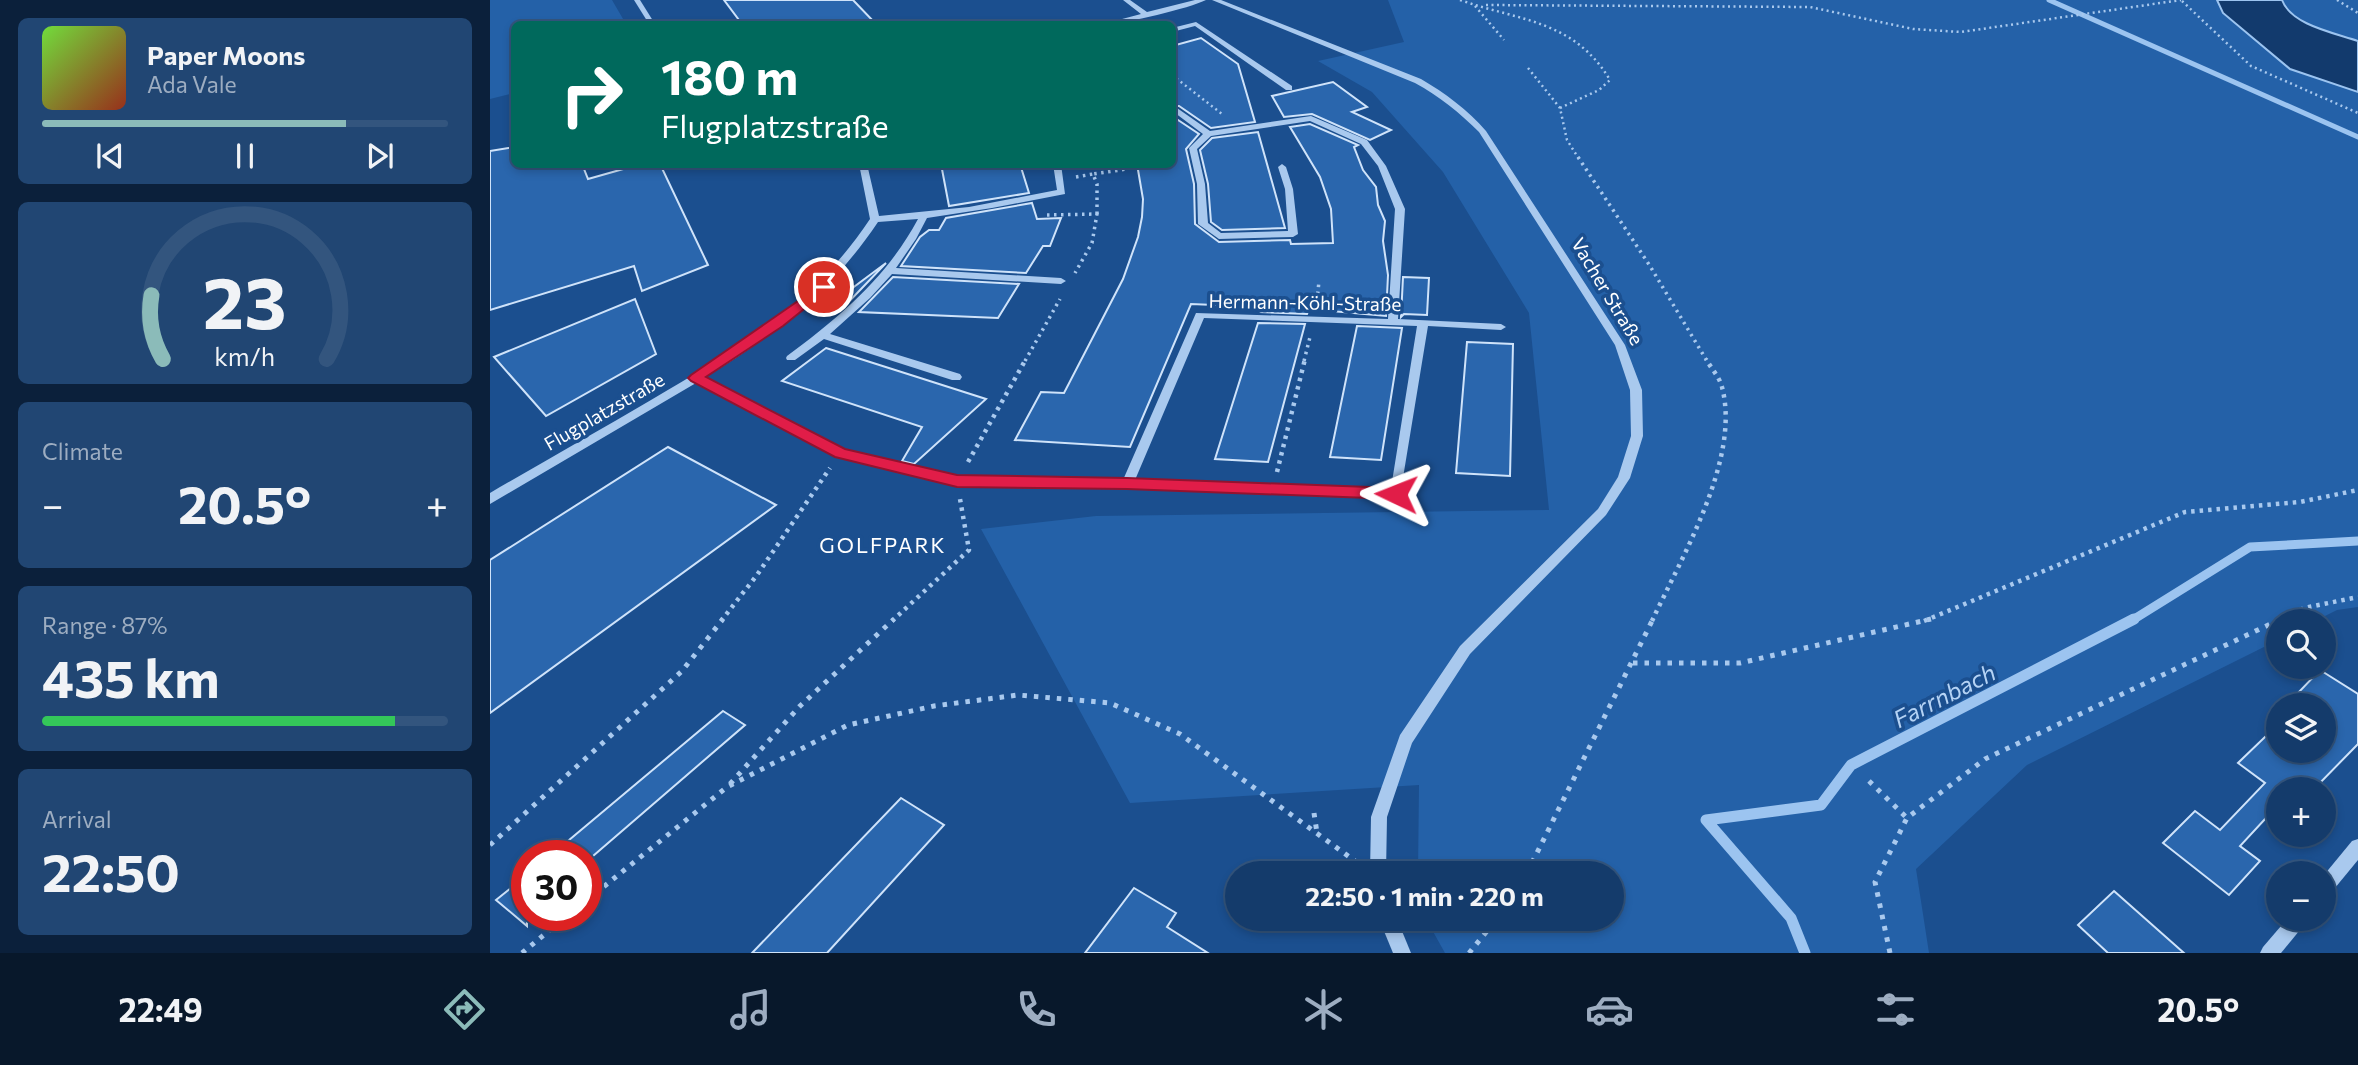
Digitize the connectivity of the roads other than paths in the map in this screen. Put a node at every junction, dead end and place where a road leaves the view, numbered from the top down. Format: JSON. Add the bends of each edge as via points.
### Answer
{"nodes":[{"id":1,"x":637,"y":0,"type":"edge"},
{"id":2,"x":1126,"y":0,"type":"edge"},
{"id":3,"x":1203,"y":0,"type":"edge"},
{"id":4,"x":1215,"y":0,"type":"edge"},
{"id":5,"x":1147,"y":15,"type":"junction"},
{"id":6,"x":650,"y":21,"type":"edge"},
{"id":7,"x":1122,"y":21,"type":"edge"},
{"id":8,"x":1176,"y":29,"type":"edge"},
{"id":9,"x":1289,"y":88,"type":"dead end"},
{"id":10,"x":1176,"y":110,"type":"edge"},
{"id":11,"x":1208,"y":134,"type":"junction"},
{"id":12,"x":1282,"y":167,"type":"dead end"},
{"id":13,"x":864,"y":168,"type":"edge"},
{"id":14,"x":1058,"y":168,"type":"edge"},
{"id":15,"x":923,"y":217,"type":"junction"},
{"id":16,"x":875,"y":219,"type":"junction"},
{"id":17,"x":890,"y":271,"type":"junction"},
{"id":18,"x":1065,"y":284,"type":"road end"},
{"id":19,"x":1393,"y":322,"type":"junction"},
{"id":20,"x":1423,"y":323,"type":"junction"},
{"id":21,"x":1500,"y":327,"type":"dead end"},
{"id":22,"x":823,"y":335,"type":"junction"},
{"id":23,"x":791,"y":358,"type":"dead end"},
{"id":24,"x":957,"y":377,"type":"dead end"},
{"id":25,"x":696,"y":378,"type":"junction"},
{"id":26,"x":1127,"y":484,"type":"junction"},
{"id":27,"x":490,"y":499,"type":"edge"},
{"id":28,"x":2358,"y":847,"type":"edge"},
{"id":29,"x":1378,"y":861,"type":"edge"},
{"id":30,"x":2336,"y":874,"type":"edge"},
{"id":31,"x":1393,"y":931,"type":"edge"},
{"id":32,"x":2288,"y":931,"type":"edge"},
{"id":33,"x":1402,"y":953,"type":"edge"},
{"id":34,"x":2269,"y":953,"type":"edge"}],
"edges":[{"from":1,"to":6,"type":"street"},
{"from":2,"to":5,"type":"street"},
{"from":3,"to":5,"type":"street"},
{"from":4,"to":29,"type":"street","name":"Vacher Straße","via":[[1418,81],[1461,108],[1482,131],[1620,345],[1636,390],[1637,436],[1624,478],[1602,512],[1465,650],[1405,740],[1379,817]]},
{"from":5,"to":7,"type":"street"},
{"from":8,"to":9,"type":"street","via":[[1196,24]]},
{"from":10,"to":11,"type":"street"},
{"from":11,"to":12,"type":"street","via":[[1193,148],[1203,224],[1219,236],[1293,234]]},
{"from":11,"to":19,"type":"street","via":[[1311,118],[1364,142],[1382,166],[1400,209]]},
{"from":13,"to":16,"type":"street"},
{"from":14,"to":15,"type":"street","via":[[1062,192]]},
{"from":15,"to":16,"type":"street"},
{"from":15,"to":17,"type":"street"},
{"from":16,"to":25,"type":"street","name":"Flugplatzstraße","via":[[860,246],[824,287]]},
{"from":17,"to":18,"type":"street"},
{"from":17,"to":22,"type":"street"},
{"from":19,"to":20,"type":"street","name":"Hermann-Köhl-Straße"},
{"from":19,"to":26,"type":"street","name":"Hermann-Köhl-Straße","via":[[1200,315]]},
{"from":20,"to":21,"type":"street","name":"Hermann-Köhl-Straße"},
{"from":20,"to":26,"type":"street","name":"Hermann-Köhl-Straße","via":[[1396,494]]},
{"from":22,"to":23,"type":"street"},
{"from":22,"to":24,"type":"street"},
{"from":25,"to":26,"type":"street","name":"Hermann-Köhl-Straße","via":[[841,453],[957,481]]},
{"from":25,"to":27,"type":"street","name":"Flugplatzstraße"},
{"from":28,"to":30,"type":"street"},
{"from":31,"to":33,"type":"street"},
{"from":32,"to":34,"type":"street"}]}
